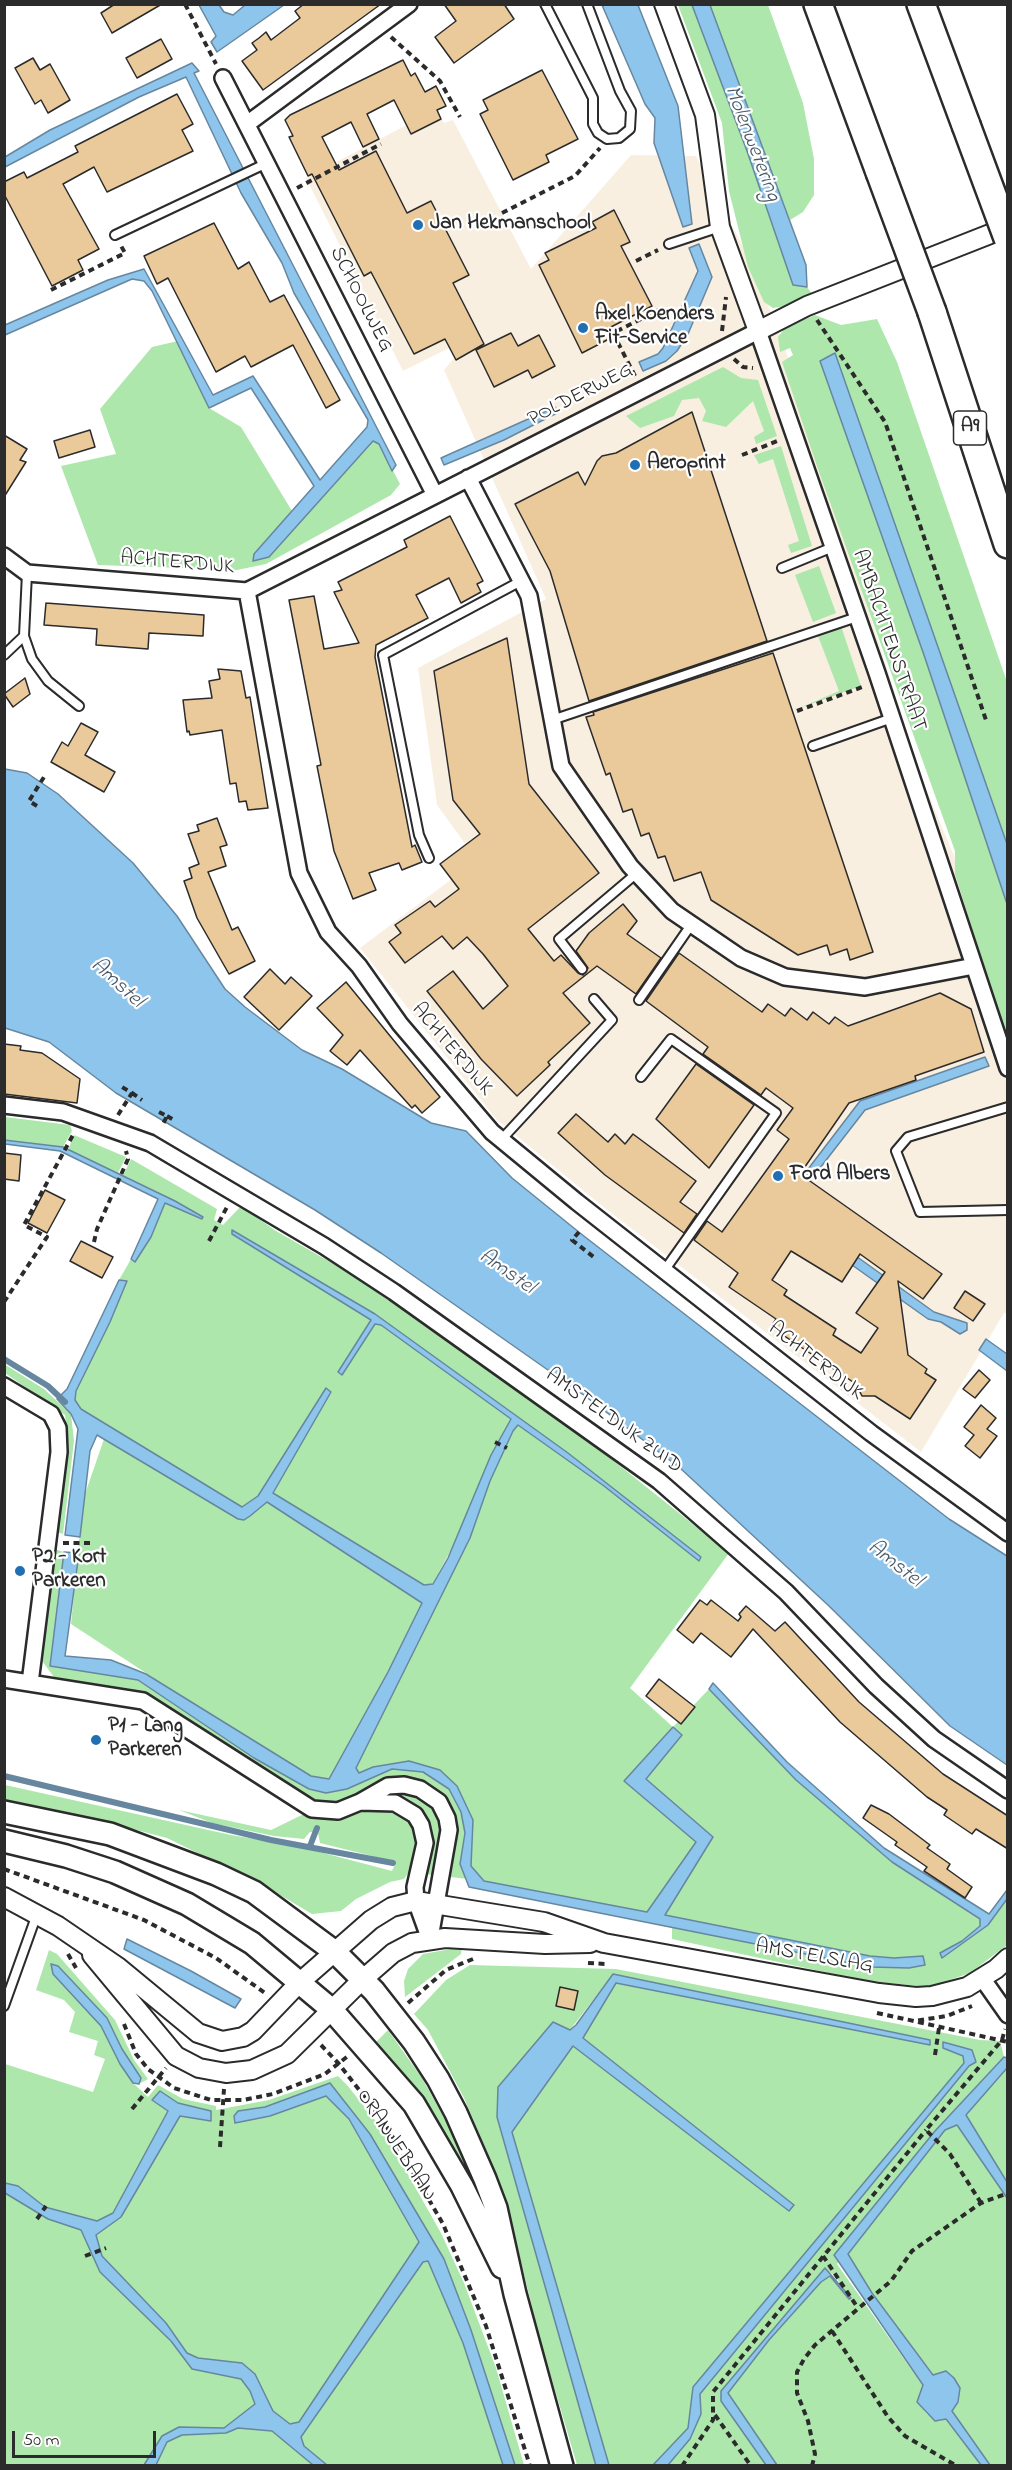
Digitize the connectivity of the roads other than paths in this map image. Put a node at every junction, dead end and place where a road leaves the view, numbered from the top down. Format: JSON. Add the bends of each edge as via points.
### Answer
{"nodes":[{"id":1,"x":409,"y":4,"type":"edge"},
{"id":2,"x":545,"y":4,"type":"edge"},
{"id":3,"x":587,"y":4,"type":"edge"},
{"id":4,"x":664,"y":4,"type":"edge"},
{"id":5,"x":818,"y":4,"type":"edge"},
{"id":6,"x":921,"y":4,"type":"edge"},
{"id":7,"x":224,"y":78,"type":"road end"},
{"id":8,"x":247,"y":124,"type":"junction"},
{"id":9,"x":260,"y":167,"type":"junction"},
{"id":10,"x":720,"y":227,"type":"junction"},
{"id":11,"x":1008,"y":227,"type":"edge"},
{"id":12,"x":115,"y":235,"type":"road end"},
{"id":13,"x":1008,"y":238,"type":"edge"},
{"id":14,"x":669,"y":244,"type":"road end"},
{"id":15,"x":758,"y":331,"type":"junction"},
{"id":16,"x":468,"y":478,"type":"junction"},
{"id":17,"x":435,"y":495,"type":"junction"},
{"id":18,"x":1008,"y":544,"type":"edge"},
{"id":19,"x":834,"y":547,"type":"junction"},
{"id":20,"x":4,"y":555,"type":"edge"},
{"id":21,"x":782,"y":567,"type":"dead end"},
{"id":22,"x":27,"y":573,"type":"junction"},
{"id":23,"x":521,"y":580,"type":"junction"},
{"id":24,"x":246,"y":591,"type":"junction"},
{"id":25,"x":857,"y":617,"type":"junction"},
{"id":26,"x":24,"y":636,"type":"junction"},
{"id":27,"x":4,"y":656,"type":"edge"},
{"id":28,"x":79,"y":706,"type":"dead end"},
{"id":29,"x":892,"y":718,"type":"junction"},
{"id":30,"x":551,"y":720,"type":"junction"},
{"id":31,"x":813,"y":746,"type":"dead end"},
{"id":32,"x":429,"y":858,"type":"dead end"},
{"id":33,"x":637,"y":873,"type":"junction"},
{"id":34,"x":691,"y":925,"type":"junction"},
{"id":35,"x":974,"y":966,"type":"junction"},
{"id":36,"x":582,"y":969,"type":"dead end"},
{"id":37,"x":594,"y":999,"type":"dead end"},
{"id":38,"x":639,"y":1000,"type":"dead end"},
{"id":39,"x":1008,"y":1068,"type":"edge"},
{"id":40,"x":641,"y":1077,"type":"dead end"},
{"id":41,"x":4,"y":1105,"type":"edge"},
{"id":42,"x":1008,"y":1107,"type":"edge"},
{"id":43,"x":501,"y":1140,"type":"junction"},
{"id":44,"x":1008,"y":1210,"type":"edge"},
{"id":45,"x":664,"y":1271,"type":"junction"},
{"id":46,"x":4,"y":1386,"type":"edge"},
{"id":47,"x":1008,"y":1533,"type":"edge"},
{"id":48,"x":4,"y":1679,"type":"edge"},
{"id":49,"x":30,"y":1683,"type":"junction"},
{"id":50,"x":1008,"y":1790,"type":"edge"},
{"id":51,"x":360,"y":1802,"type":"junction"},
{"id":52,"x":4,"y":1812,"type":"edge"},
{"id":53,"x":4,"y":1841,"type":"edge"},
{"id":54,"x":4,"y":1897,"type":"edge"},
{"id":55,"x":416,"y":1900,"type":"junction"},
{"id":56,"x":437,"y":1902,"type":"junction"},
{"id":57,"x":38,"y":1913,"type":"junction"},
{"id":58,"x":430,"y":1938,"type":"junction"},
{"id":59,"x":603,"y":1943,"type":"junction"},
{"id":60,"x":86,"y":1947,"type":"junction"},
{"id":61,"x":335,"y":1952,"type":"junction"},
{"id":62,"x":1008,"y":1958,"type":"edge"},
{"id":63,"x":362,"y":1980,"type":"junction"},
{"id":64,"x":299,"y":1983,"type":"junction"},
{"id":65,"x":987,"y":1985,"type":"junction"},
{"id":66,"x":4,"y":2006,"type":"edge"},
{"id":67,"x":330,"y":2009,"type":"junction"},
{"id":68,"x":1008,"y":2015,"type":"edge"},
{"id":69,"x":515,"y":2294,"type":"junction"},
{"id":70,"x":562,"y":2466,"type":"edge"}],
"edges":[{"from":1,"to":8,"type":"street"},
{"from":2,"to":3,"type":"lane","via":[[593,98],[593,124],[598,133],[607,139],[626,135],[633,122],[631,111]]},
{"from":4,"to":10,"type":"street","via":[[705,115]]},
{"from":5,"to":18,"type":"highway","number":"A9","bridge":true,"via":[[932,312]]},
{"from":6,"to":13,"type":"highway","bridge":true},
{"from":7,"to":8,"type":"street","name":"SCHOOLWEG"},
{"from":8,"to":9,"type":"street","name":"SCHOOLWEG"},
{"from":9,"to":12,"type":"lane"},
{"from":9,"to":17,"type":"street","name":"SCHOOLWEG","via":[[283,195]]},
{"from":10,"to":14,"type":"lane"},
{"from":10,"to":15,"type":"street"},
{"from":11,"to":15,"type":"street","name":"POLDERWEG","via":[[807,306]]},
{"from":15,"to":16,"type":"street","name":"POLDERWEG"},
{"from":15,"to":19,"type":"street","name":"AMBACHTENSTRAAT"},
{"from":16,"to":17,"type":"street","name":"POLDERWEG"},
{"from":16,"to":23,"type":"street"},
{"from":17,"to":24,"type":"street","name":"POLDERWEG"},
{"from":19,"to":21,"type":"lane"},
{"from":19,"to":25,"type":"street","name":"AMBACHTENSTRAAT"},
{"from":20,"to":22,"type":"street"},
{"from":22,"to":24,"type":"street","name":"ACHTERDIJK"},
{"from":22,"to":26,"type":"lane"},
{"from":23,"to":30,"type":"street","via":[[529,596]]},
{"from":23,"to":32,"type":"lane","via":[[383,655],[419,835]]},
{"from":24,"to":43,"type":"street","name":"ACHTERDIJK","via":[[299,873],[328,932],[359,966],[400,1024]]},
{"from":25,"to":29,"type":"street","name":"AMBACHTENSTRAAT"},
{"from":25,"to":30,"type":"lane"},
{"from":26,"to":27,"type":"lane"},
{"from":26,"to":28,"type":"lane","via":[[32,658],[48,681]]},
{"from":29,"to":31,"type":"lane"},
{"from":29,"to":35,"type":"street","name":"AMBACHTENSTRAAT"},
{"from":30,"to":33,"type":"street","via":[[561,766]]},
{"from":33,"to":34,"type":"street","via":[[672,911]]},
{"from":33,"to":36,"type":"lane","via":[[559,939]]},
{"from":34,"to":35,"type":"street","via":[[741,958],[785,977],[865,987]]},
{"from":34,"to":38,"type":"lane"},
{"from":35,"to":39,"type":"street","name":"AMBACHTENSTRAAT"},
{"from":37,"to":43,"type":"lane","via":[[612,1020]]},
{"from":40,"to":45,"type":"lane","via":[[671,1039],[776,1113]]},
{"from":41,"to":50,"type":"street","name":"AMSTELDIJK ZUID","via":[[63,1113],[150,1143],[377,1280],[659,1481],[786,1592],[933,1739]]},
{"from":42,"to":44,"type":"lane","via":[[908,1137],[896,1151],[920,1212]]},
{"from":43,"to":45,"type":"street","name":"ACHTERDIJK"},
{"from":45,"to":47,"type":"street","name":"ACHTERDIJK","via":[[871,1433]]},
{"from":46,"to":49,"type":"street","via":[[51,1414],[58,1428],[59,1452]]},
{"from":48,"to":49,"type":"street"},
{"from":49,"to":51,"type":"street","via":[[142,1701],[312,1809],[338,1811]]},
{"from":51,"to":55,"type":"street","via":[[395,1803],[415,1815],[421,1825],[425,1843]]},
{"from":51,"to":56,"type":"street","via":[[388,1786],[405,1785],[439,1802],[448,1830]]},
{"from":52,"to":61,"type":"main road","name":"ORANJEBAAN","via":[[110,1834],[216,1874],[254,1892]]},
{"from":53,"to":64,"type":"main road","name":"ORANJEBAAN","via":[[115,1872],[187,1904],[252,1943]]},
{"from":54,"to":57,"type":"street","name":"AMSTELSLAG"},
{"from":55,"to":56,"type":"street","name":"AMSTELSLAG"},
{"from":55,"to":58,"type":"street"},
{"from":55,"to":61,"type":"street","name":"AMSTELSLAG","via":[[392,1907],[371,1920]]},
{"from":56,"to":58,"type":"street"},
{"from":56,"to":59,"type":"street","name":"AMSTELSLAG","via":[[544,1922]]},
{"from":57,"to":60,"type":"street","name":"AMSTELSLAG"},
{"from":57,"to":66,"type":"lane"},
{"from":58,"to":59,"type":"street","name":"AMSTELSLAG"},
{"from":58,"to":63,"type":"street","name":"AMSTELSLAG","via":[[393,1953]]},
{"from":59,"to":65,"type":"street","name":"AMSTELSLAG","via":[[879,1993],[916,1997]]},
{"from":60,"to":64,"type":"street","name":"AMSTELSLAG","via":[[133,1978],[187,2026],[210,2039],[243,2037],[264,2022]]},
{"from":60,"to":67,"type":"street","name":"AMSTELSLAG","via":[[176,2056],[199,2068],[226,2073],[252,2070],[278,2059]]},
{"from":61,"to":63,"type":"main road","name":"ORANJEBAAN"},
{"from":61,"to":64,"type":"street","name":"AMSTELSLAG"},
{"from":62,"to":65,"type":"street","name":"AMSTELSLAG"},
{"from":63,"to":67,"type":"street","name":"AMSTELSLAG"},
{"from":63,"to":69,"type":"main road","name":"ORANJEBAAN","via":[[414,2042],[456,2113],[496,2208]]},
{"from":64,"to":67,"type":"main road","name":"ORANJEBAAN"},
{"from":65,"to":68,"type":"street"},
{"from":67,"to":69,"type":"main road","name":"ORANJEBAAN","via":[[414,2104],[462,2186]]},
{"from":69,"to":70,"type":"main road","name":"ORANJEBAAN"}]}
